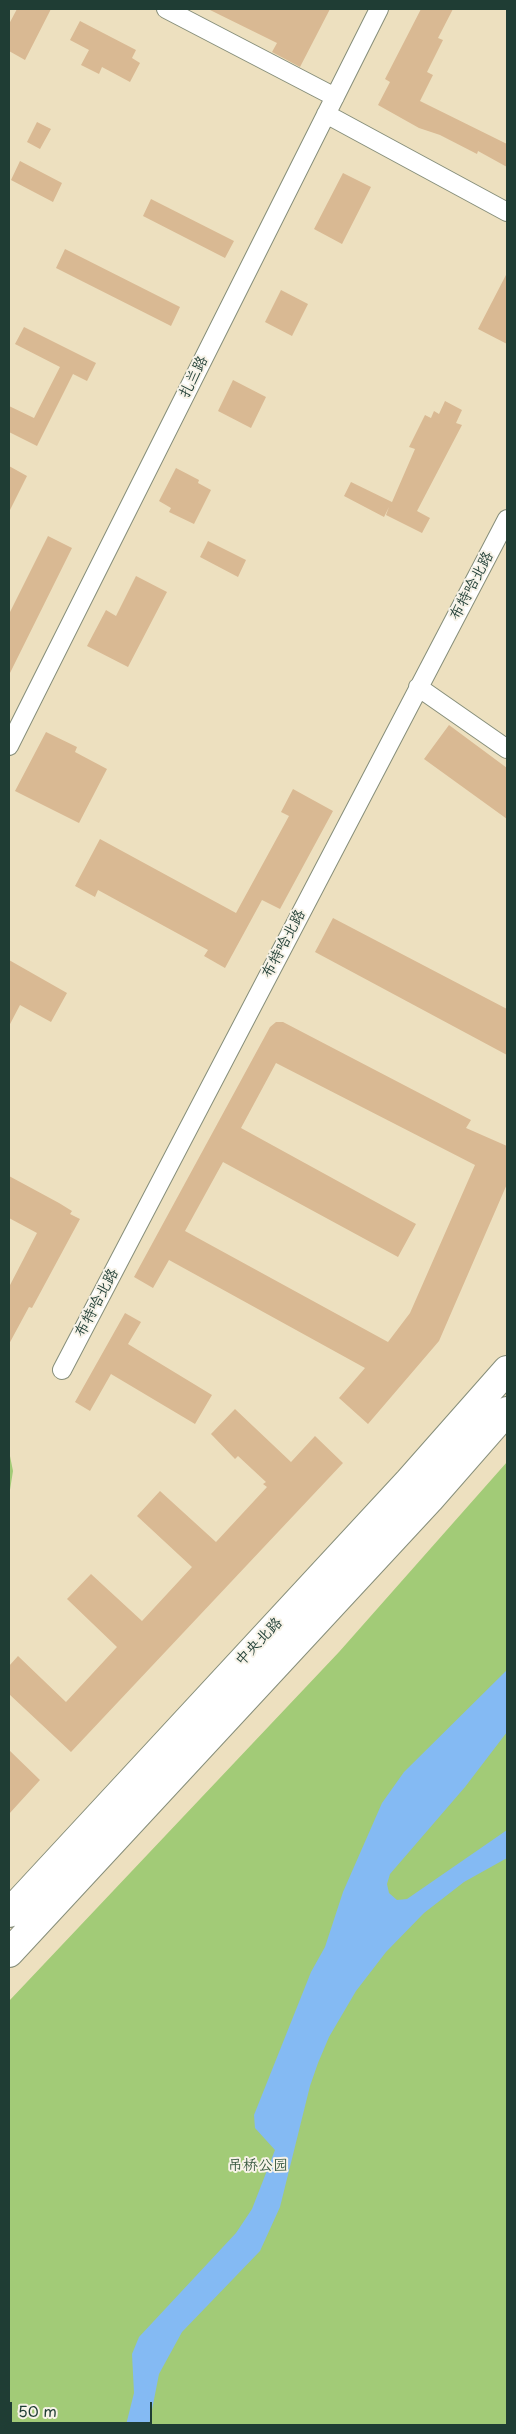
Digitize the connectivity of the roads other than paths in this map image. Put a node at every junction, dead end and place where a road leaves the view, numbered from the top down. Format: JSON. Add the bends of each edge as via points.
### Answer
{"nodes":[{"id":1,"x":166,"y":9,"type":"edge"},
{"id":2,"x":379,"y":9,"type":"edge"},
{"id":3,"x":335,"y":96,"type":"junction"},
{"id":4,"x":326,"y":114,"type":"junction"},
{"id":5,"x":507,"y":212,"type":"edge"},
{"id":6,"x":507,"y":519,"type":"edge"},
{"id":7,"x":418,"y":687,"type":"junction"},
{"id":8,"x":9,"y":746,"type":"edge"},
{"id":9,"x":507,"y":748,"type":"edge"},
{"id":10,"x":62,"y":1370,"type":"dead end"},
{"id":11,"x":507,"y":1370,"type":"edge"},
{"id":12,"x":507,"y":1411,"type":"edge"},
{"id":13,"x":9,"y":1913,"type":"edge"},
{"id":14,"x":9,"y":1953,"type":"edge"}],
"edges":[{"from":1,"to":3,"type":"street"},
{"from":2,"to":3,"type":"street","name":"扎兰路"},
{"from":3,"to":4,"type":"street","name":"扎兰路"},
{"from":4,"to":5,"type":"street"},
{"from":4,"to":8,"type":"street","name":"扎兰路"},
{"from":6,"to":7,"type":"street","name":"布特哈北路"},
{"from":7,"to":9,"type":"street"},
{"from":7,"to":10,"type":"street","name":"布特哈北路"},
{"from":11,"to":13,"type":"main road","name":"中央北路","via":[[409,1481]]},
{"from":12,"to":14,"type":"main road","name":"中央北路"}]}
